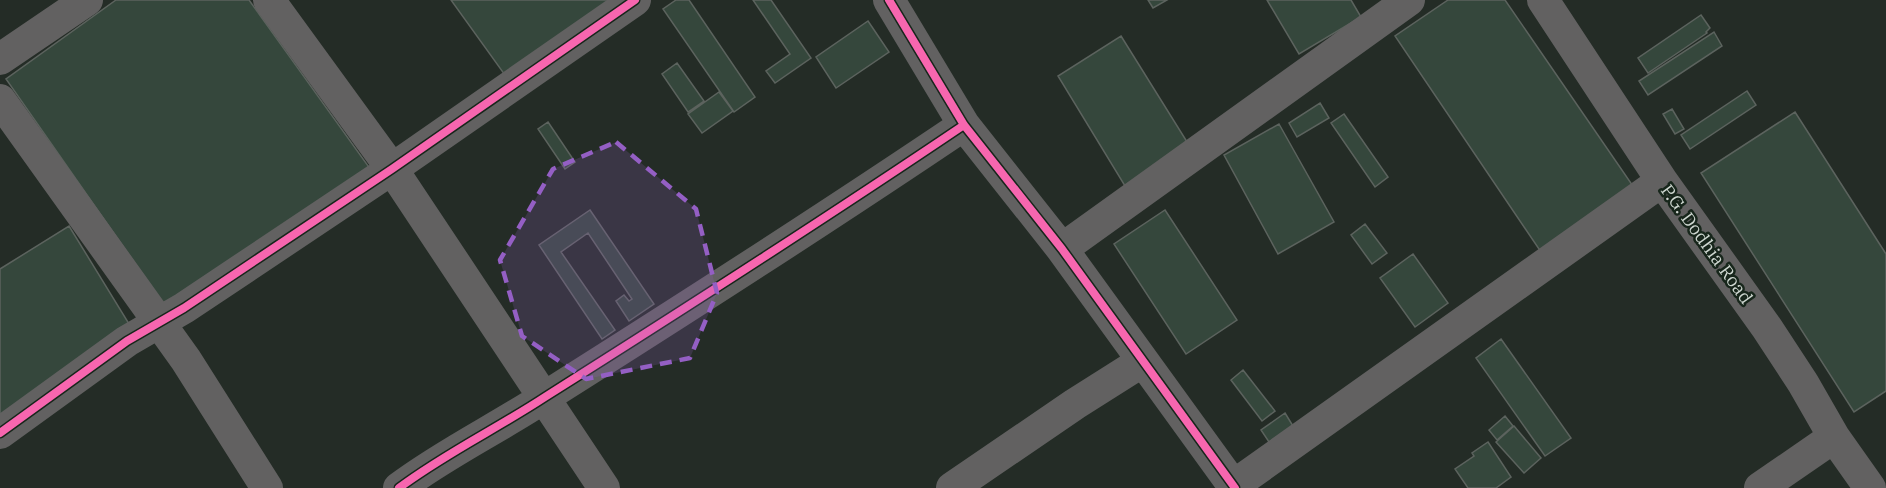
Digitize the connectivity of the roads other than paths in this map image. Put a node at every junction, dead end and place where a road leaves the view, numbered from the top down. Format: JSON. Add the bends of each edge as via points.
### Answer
{"nodes":[{"id":1,"x":87,"y":0,"type":"edge"},
{"id":2,"x":269,"y":0,"type":"edge"},
{"id":3,"x":635,"y":0,"type":"edge"},
{"id":4,"x":1409,"y":0,"type":"edge"},
{"id":5,"x":1543,"y":0,"type":"edge"},
{"id":6,"x":894,"y":2,"type":"edge"},
{"id":7,"x":0,"y":59,"type":"edge"},
{"id":8,"x":0,"y":100,"type":"edge"},
{"id":9,"x":964,"y":125,"type":"junction"},
{"id":10,"x":392,"y":169,"type":"junction"},
{"id":11,"x":1662,"y":181,"type":"junction"},
{"id":12,"x":1062,"y":249,"type":"junction"},
{"id":13,"x":160,"y":323,"type":"junction"},
{"id":14,"x":1143,"y":361,"type":"junction"},
{"id":15,"x":543,"y":399,"type":"junction"},
{"id":16,"x":0,"y":433,"type":"edge"},
{"id":17,"x":1834,"y":437,"type":"junction"},
{"id":18,"x":1234,"y":487,"type":"edge"},
{"id":19,"x":267,"y":488,"type":"edge"},
{"id":20,"x":399,"y":488,"type":"edge"},
{"id":21,"x":604,"y":488,"type":"edge"},
{"id":22,"x":952,"y":488,"type":"edge"},
{"id":23,"x":1760,"y":488,"type":"edge"},
{"id":24,"x":1870,"y":488,"type":"edge"}],
"edges":[{"from":1,"to":7,"type":"street"},
{"from":2,"to":10,"type":"street"},
{"from":3,"to":10,"type":"street"},
{"from":4,"to":12,"type":"street"},
{"from":5,"to":11,"type":"street","name":"P.G. Dodhia Road"},
{"from":6,"to":9,"type":"street"},
{"from":8,"to":13,"type":"street"},
{"from":9,"to":12,"type":"street"},
{"from":9,"to":15,"type":"street"},
{"from":10,"to":13,"type":"street"},
{"from":10,"to":15,"type":"street"},
{"from":11,"to":17,"type":"street","name":"P.G. Dodhia Road","via":[[1767,328]]},
{"from":11,"to":18,"type":"street"},
{"from":12,"to":14,"type":"street"},
{"from":13,"to":16,"type":"street","via":[[127,341]]},
{"from":13,"to":19,"type":"street"},
{"from":14,"to":18,"type":"street"},
{"from":14,"to":22,"type":"street"},
{"from":15,"to":20,"type":"street"},
{"from":15,"to":21,"type":"street"},
{"from":17,"to":23,"type":"street"},
{"from":17,"to":24,"type":"street","name":"P.G. Dodhia Road"}]}
